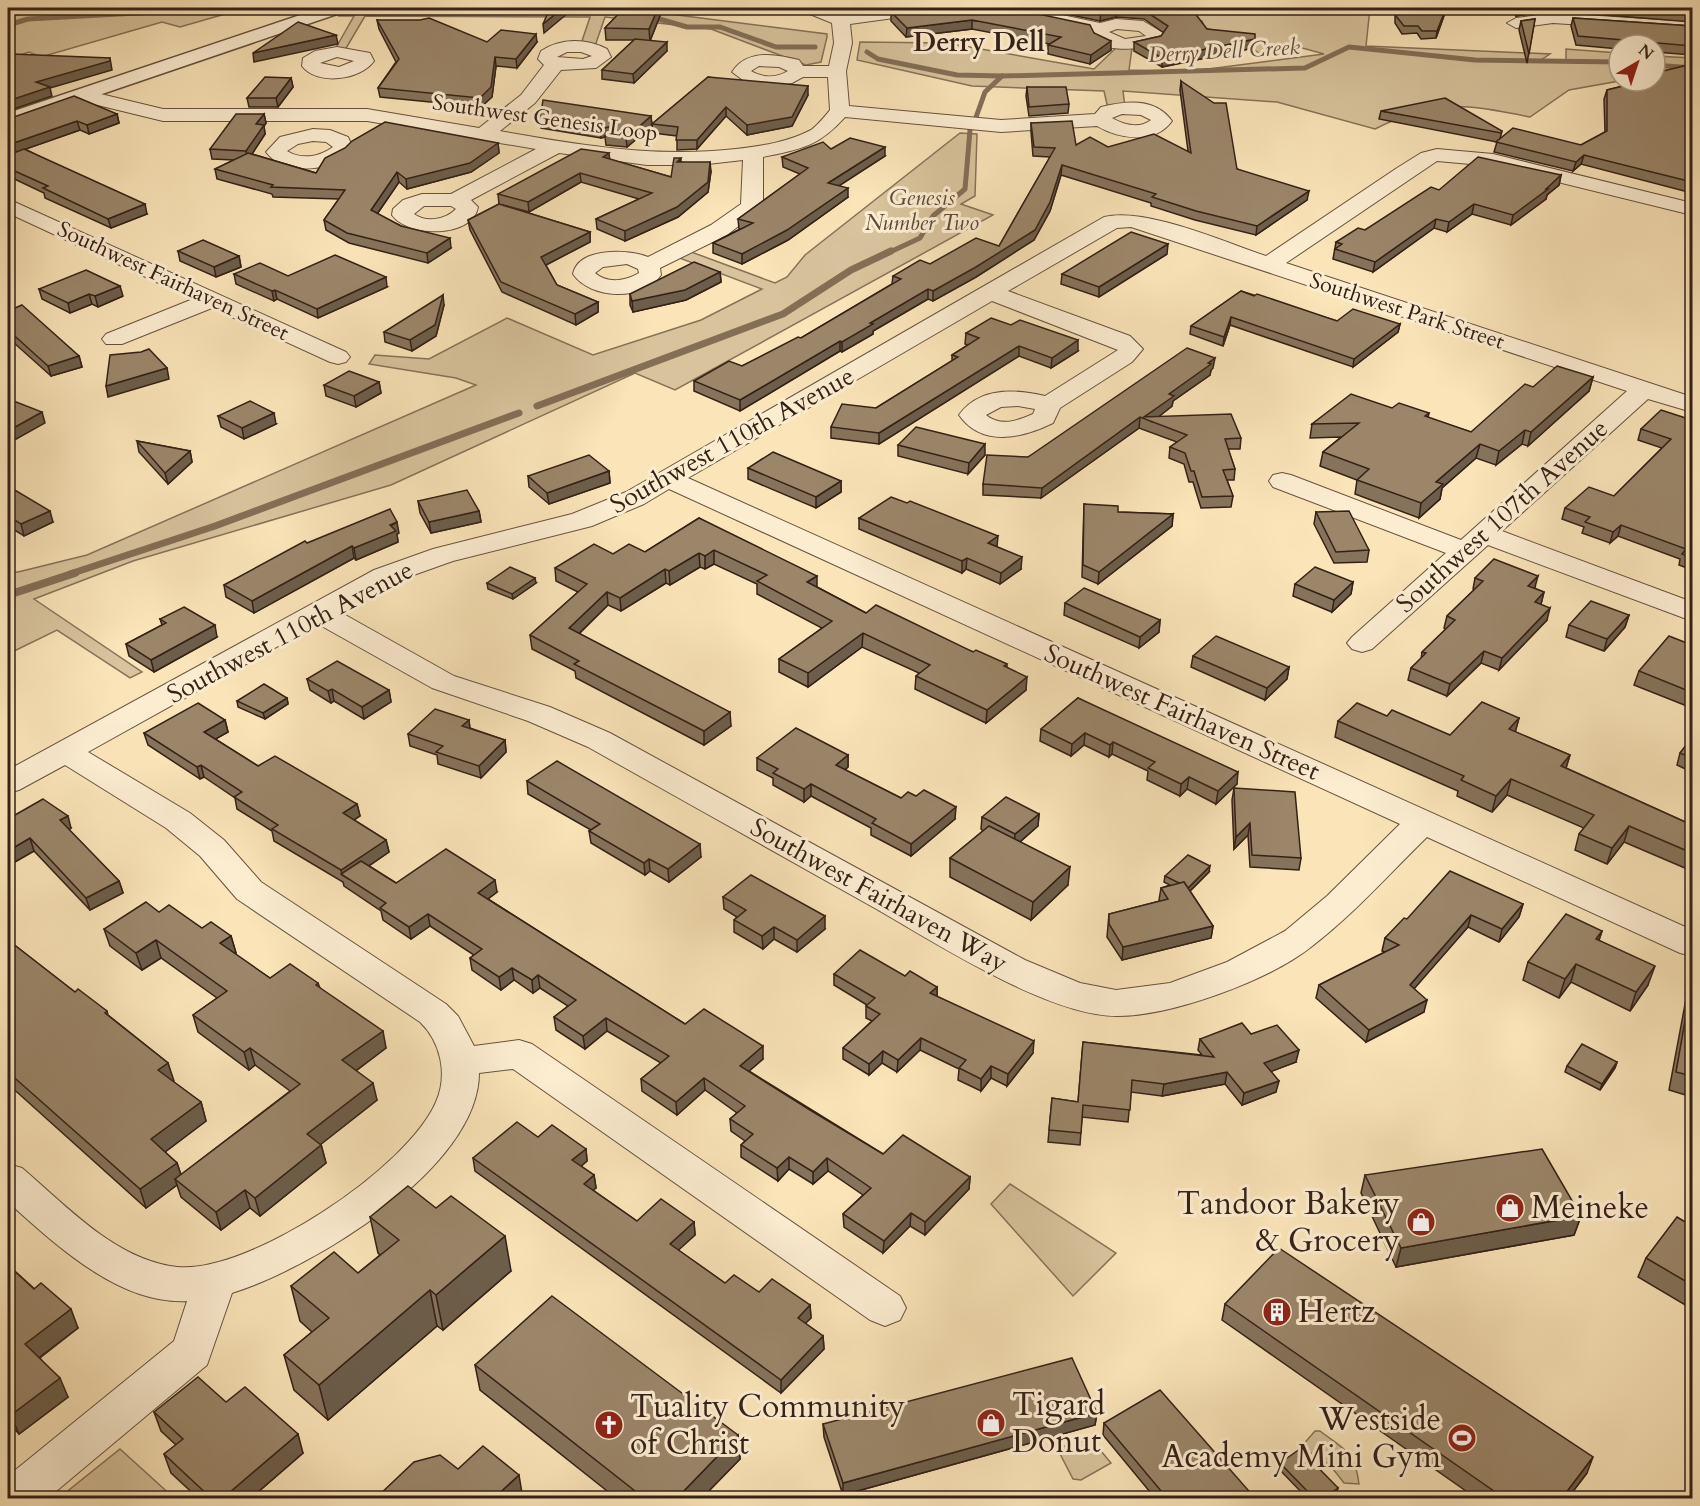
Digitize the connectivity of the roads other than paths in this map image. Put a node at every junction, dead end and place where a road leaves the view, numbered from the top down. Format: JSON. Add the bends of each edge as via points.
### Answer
{"nodes":[{"id":1,"x":337,"y":8,"type":"edge"},
{"id":2,"x":811,"y":8,"type":"edge"},
{"id":3,"x":930,"y":8,"type":"edge"},
{"id":4,"x":1008,"y":8,"type":"edge"},
{"id":5,"x":841,"y":20,"type":"junction"},
{"id":6,"x":1516,"y":23,"type":"dead end"},
{"id":7,"x":1692,"y":27,"type":"edge"},
{"id":8,"x":1101,"y":29,"type":"dead end"},
{"id":9,"x":557,"y":65,"type":"dead end"},
{"id":10,"x":837,"y":71,"type":"junction"},
{"id":11,"x":334,"y":72,"type":"dead end"},
{"id":12,"x":798,"y":72,"type":"dead end"},
{"id":13,"x":112,"y":84,"type":"junction"},
{"id":14,"x":80,"y":95,"type":"junction"},
{"id":15,"x":840,"y":111,"type":"junction"},
{"id":16,"x":179,"y":114,"type":"junction"},
{"id":17,"x":319,"y":114,"type":"junction"},
{"id":18,"x":8,"y":120,"type":"edge"},
{"id":19,"x":1101,"y":120,"type":"dead end"},
{"id":20,"x":313,"y":135,"type":"dead end"},
{"id":21,"x":484,"y":135,"type":"junction"},
{"id":22,"x":556,"y":147,"type":"junction"},
{"id":23,"x":753,"y":153,"type":"junction"},
{"id":24,"x":455,"y":200,"type":"dead end"},
{"id":25,"x":8,"y":205,"type":"edge"},
{"id":26,"x":1692,"y":209,"type":"edge"},
{"id":27,"x":37,"y":219,"type":"junction"},
{"id":28,"x":1121,"y":221,"type":"joint"},
{"id":29,"x":8,"y":230,"type":"edge"},
{"id":30,"x":639,"y":261,"type":"dead end"},
{"id":31,"x":1268,"y":264,"type":"junction"},
{"id":32,"x":990,"y":292,"type":"junction"},
{"id":33,"x":211,"y":300,"type":"junction"},
{"id":34,"x":114,"y":339,"type":"dead end"},
{"id":35,"x":338,"y":357,"type":"dead end"},
{"id":36,"x":1643,"y":390,"type":"junction"},
{"id":37,"x":1049,"y":404,"type":"dead end"},
{"id":38,"x":1692,"y":405,"type":"edge"},
{"id":39,"x":671,"y":480,"type":"junction"},
{"id":40,"x":1282,"y":480,"type":"dead end"},
{"id":41,"x":1473,"y":541,"type":"junction"},
{"id":42,"x":318,"y":612,"type":"junction"},
{"id":43,"x":1692,"y":612,"type":"edge"},
{"id":44,"x":1362,"y":643,"type":"dead end"},
{"id":45,"x":64,"y":751,"type":"junction"},
{"id":46,"x":8,"y":783,"type":"edge"},
{"id":47,"x":1422,"y":822,"type":"junction"},
{"id":48,"x":1692,"y":944,"type":"edge"},
{"id":49,"x":461,"y":1061,"type":"junction"},
{"id":50,"x":8,"y":1179,"type":"edge"},
{"id":51,"x":215,"y":1280,"type":"junction"},
{"id":52,"x":885,"y":1308,"type":"dead end"},
{"id":53,"x":15,"y":1498,"type":"edge"}],
"edges":[{"from":1,"to":13,"type":"street"},
{"from":2,"to":5,"type":"street"},
{"from":3,"to":5,"type":"street"},
{"from":4,"to":8,"type":"street"},
{"from":5,"to":10,"type":"street","via":[[843,43]]},
{"from":6,"to":7,"type":"street","via":[[1552,18]]},
{"from":9,"to":21,"type":"street","via":[[550,68],[529,98]]},
{"from":10,"to":12,"type":"street"},
{"from":10,"to":15,"type":"street"},
{"from":11,"to":17,"type":"street"},
{"from":13,"to":14,"type":"street"},
{"from":13,"to":16,"type":"street","name":"Southwest Genesis Loop"},
{"from":14,"to":16,"type":"street","name":"Southwest Genesis Loop","via":[[147,113]]},
{"from":14,"to":18,"type":"street"},
{"from":15,"to":19,"type":"street","via":[[1001,126]]},
{"from":15,"to":23,"type":"street","name":"Southwest Genesis Loop","via":[[820,134]]},
{"from":16,"to":17,"type":"street","name":"Southwest Genesis Loop"},
{"from":17,"to":20,"type":"street"},
{"from":17,"to":21,"type":"street","name":"Southwest Genesis Loop","via":[[367,115]]},
{"from":21,"to":22,"type":"street","name":"Southwest Genesis Loop"},
{"from":22,"to":23,"type":"street","name":"Southwest Genesis Loop","via":[[646,159]]},
{"from":22,"to":24,"type":"street"},
{"from":23,"to":30,"type":"street","via":[[749,194],[752,206],[719,230]]},
{"from":25,"to":27,"type":"street","name":"Southwest Fairhaven Street"},
{"from":26,"to":31,"type":"street","via":[[1493,160],[1444,155],[1424,159]]},
{"from":27,"to":29,"type":"street"},
{"from":27,"to":33,"type":"street","name":"Southwest Fairhaven Street"},
{"from":28,"to":31,"type":"street","name":"Southwest Park Street","via":[[1140,222]]},
{"from":28,"to":32,"type":"street","name":"Southwest 110th Avenue","via":[[1104,225]]},
{"from":31,"to":36,"type":"street","name":"Southwest Park Street"},
{"from":32,"to":37,"type":"street","via":[[1122,341],[1131,349]]},
{"from":32,"to":39,"type":"street","name":"Southwest 110th Avenue"},
{"from":33,"to":34,"type":"street"},
{"from":33,"to":35,"type":"street","name":"Southwest Fairhaven Street"},
{"from":36,"to":38,"type":"street","name":"Southwest Park Street"},
{"from":36,"to":41,"type":"street","name":"Southwest 107th Avenue"},
{"from":39,"to":42,"type":"street","name":"Southwest 110th Avenue","via":[[582,520],[414,564]]},
{"from":39,"to":47,"type":"street","name":"Southwest Fairhaven Street"},
{"from":40,"to":41,"type":"street"},
{"from":41,"to":43,"type":"street"},
{"from":41,"to":44,"type":"street","name":"Southwest 107th Avenue"},
{"from":42,"to":45,"type":"street","name":"Southwest 110th Avenue"},
{"from":42,"to":47,"type":"street","name":"Southwest Fairhaven Way","via":[[443,682],[539,714],[599,740],[1012,969],[1073,995],[1116,1003],[1174,996],[1240,971],[1297,940]]},
{"from":45,"to":46,"type":"street","name":"Southwest 110th Avenue"},
{"from":45,"to":49,"type":"street","via":[[174,818],[213,848],[244,886],[441,1019]]},
{"from":47,"to":48,"type":"street","name":"Southwest Fairhaven Street"},
{"from":49,"to":51,"type":"street","via":[[453,1108],[416,1158],[381,1189],[297,1249],[256,1269]]},
{"from":49,"to":52,"type":"street","via":[[519,1054]]},
{"from":50,"to":51,"type":"street","via":[[101,1258],[124,1270],[181,1284]]},
{"from":51,"to":53,"type":"street","via":[[192,1352]]}]}
